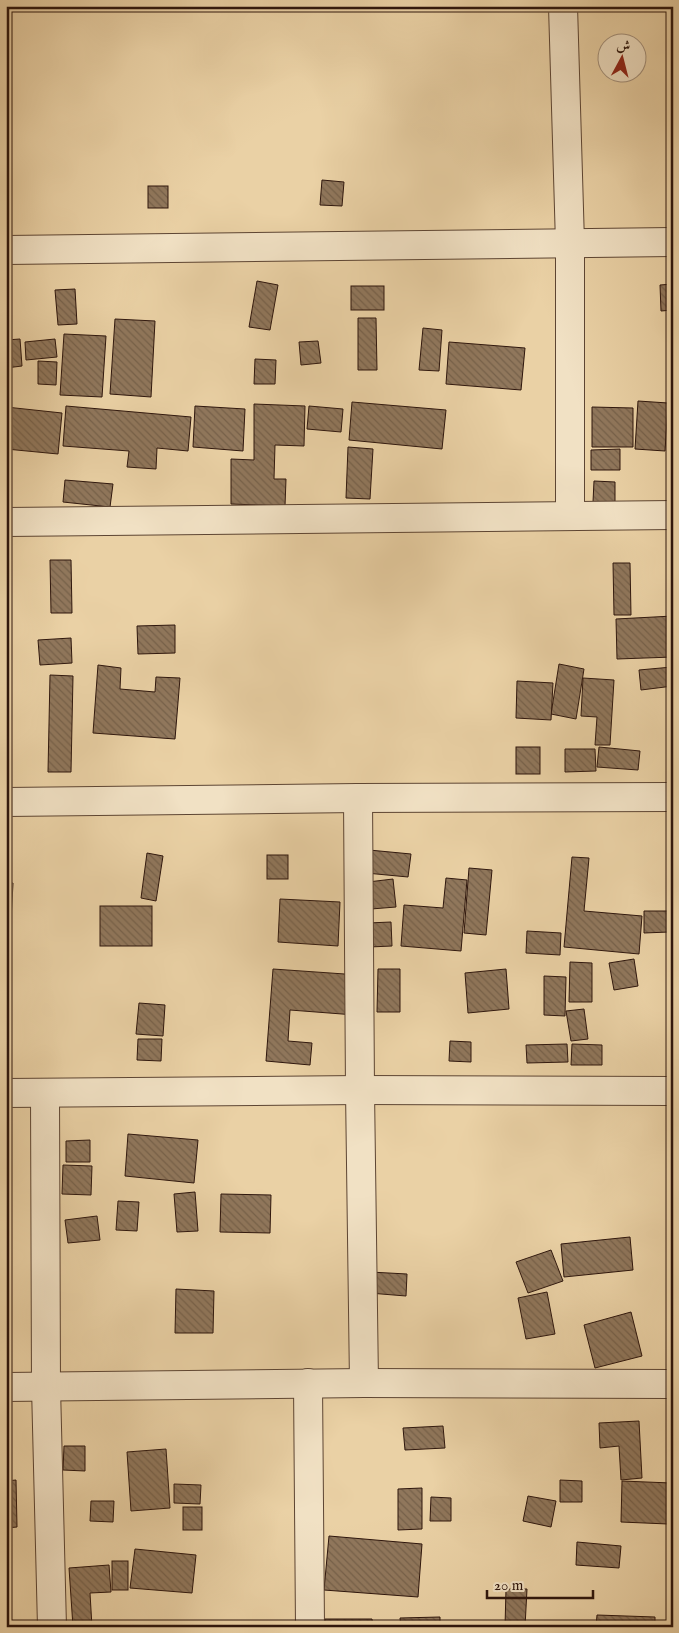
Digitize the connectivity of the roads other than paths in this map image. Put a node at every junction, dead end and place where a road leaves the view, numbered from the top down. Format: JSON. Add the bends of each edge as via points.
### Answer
{"nodes":[{"id":1,"x":563,"y":6,"type":"edge"},
{"id":2,"x":673,"y":242,"type":"edge"},
{"id":3,"x":570,"y":243,"type":"junction"},
{"id":4,"x":6,"y":250,"type":"edge"},
{"id":5,"x":673,"y":515,"type":"edge"},
{"id":6,"x":570,"y":516,"type":"junction"},
{"id":7,"x":6,"y":522,"type":"edge"},
{"id":8,"x":673,"y":797,"type":"edge"},
{"id":9,"x":358,"y":798,"type":"junction"},
{"id":10,"x":6,"y":802,"type":"edge"},
{"id":11,"x":360,"y":1090,"type":"junction"},
{"id":12,"x":673,"y":1092,"type":"edge"},
{"id":13,"x":6,"y":1094,"type":"edge"},
{"id":14,"x":45,"y":1094,"type":"junction"},
{"id":15,"x":364,"y":1383,"type":"junction"},
{"id":16,"x":308,"y":1384,"type":"junction"},
{"id":17,"x":673,"y":1384,"type":"edge"},
{"id":18,"x":6,"y":1387,"type":"edge"},
{"id":19,"x":46,"y":1387,"type":"junction"},
{"id":20,"x":52,"y":1627,"type":"edge"},
{"id":21,"x":310,"y":1627,"type":"edge"}],
"edges":[{"from":1,"to":3,"type":"street"},
{"from":2,"to":3,"type":"street"},
{"from":3,"to":4,"type":"street"},
{"from":3,"to":6,"type":"street"},
{"from":5,"to":6,"type":"street"},
{"from":6,"to":7,"type":"street"},
{"from":8,"to":9,"type":"street"},
{"from":9,"to":10,"type":"street"},
{"from":9,"to":11,"type":"street"},
{"from":11,"to":12,"type":"street"},
{"from":11,"to":14,"type":"street"},
{"from":11,"to":15,"type":"street"},
{"from":13,"to":14,"type":"street"},
{"from":14,"to":19,"type":"street"},
{"from":15,"to":16,"type":"street"},
{"from":15,"to":17,"type":"street"},
{"from":16,"to":19,"type":"street"},
{"from":16,"to":21,"type":"street"},
{"from":18,"to":19,"type":"street"},
{"from":19,"to":20,"type":"street"}]}
